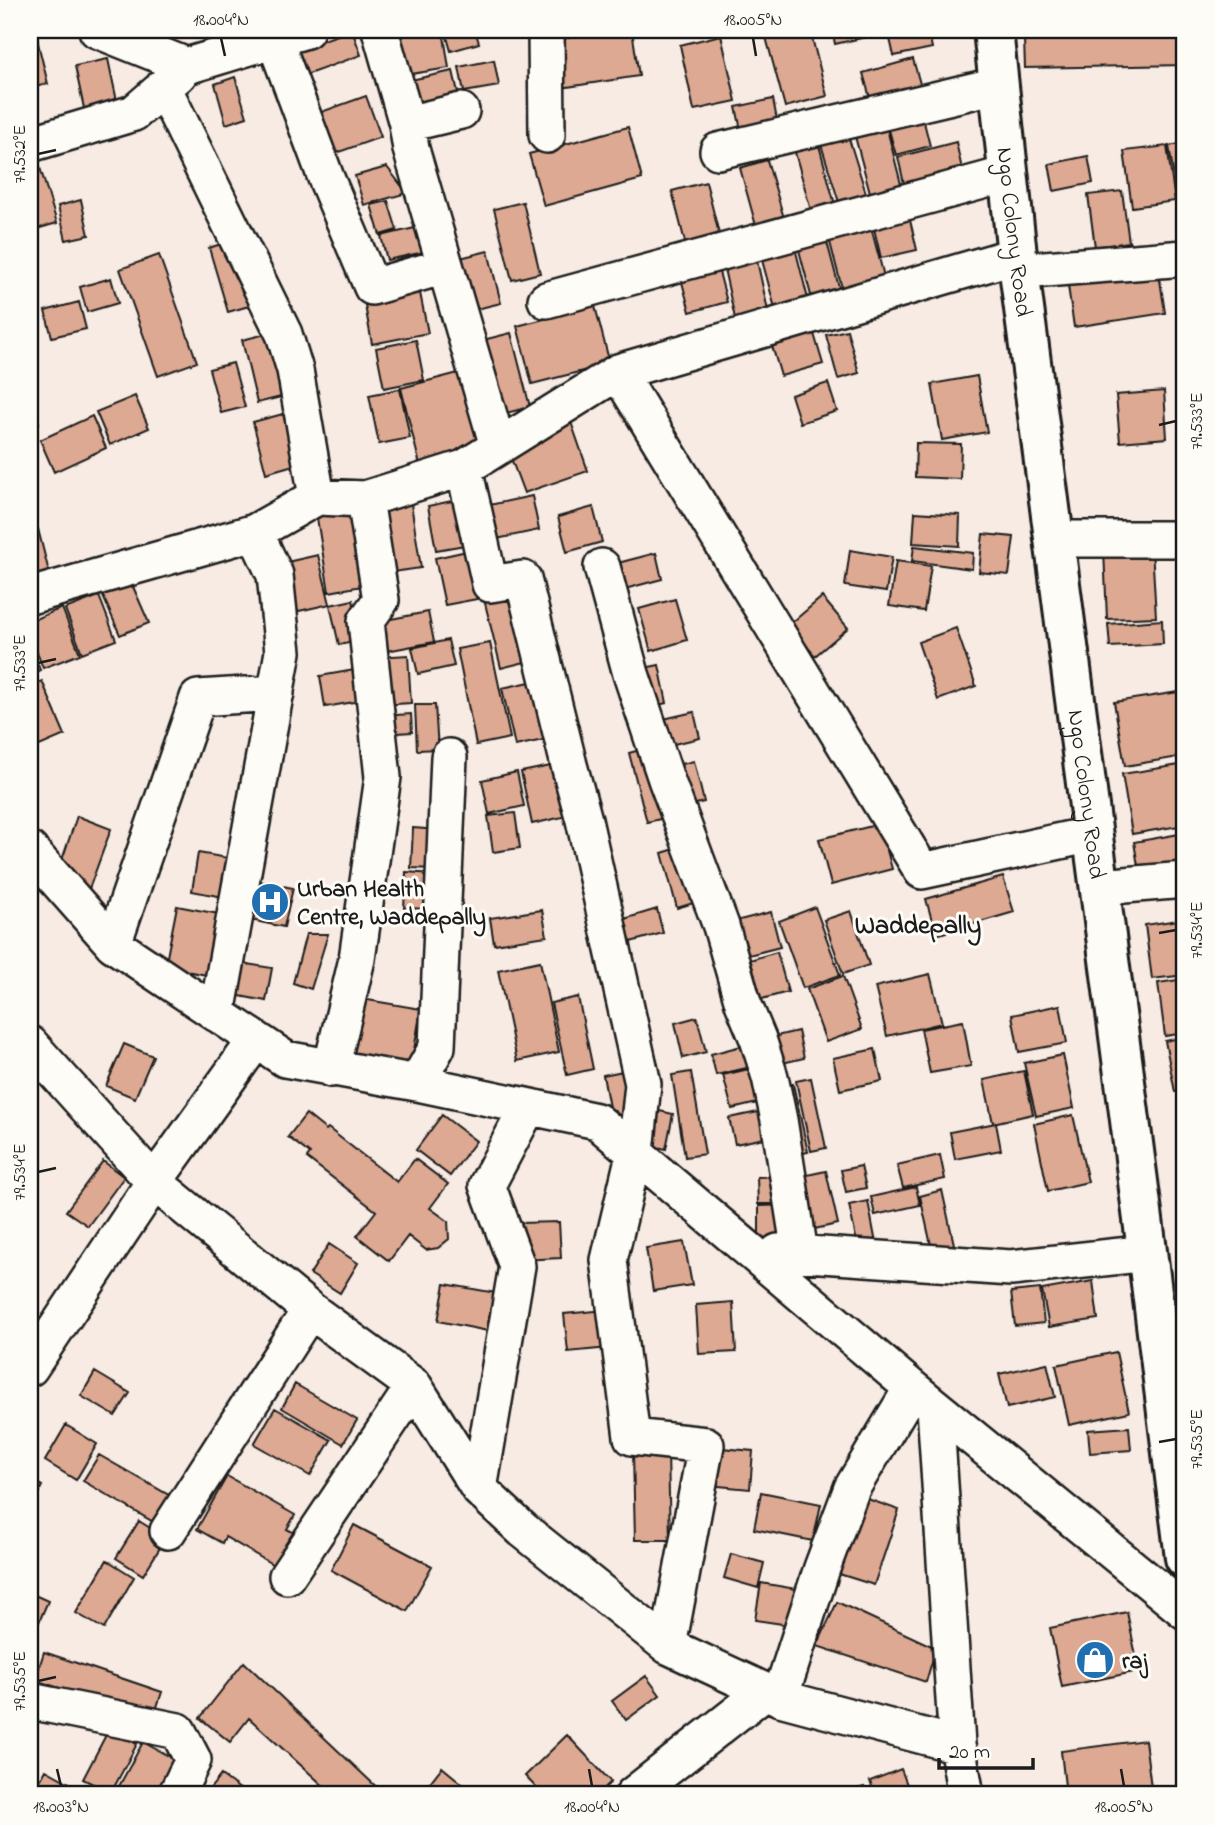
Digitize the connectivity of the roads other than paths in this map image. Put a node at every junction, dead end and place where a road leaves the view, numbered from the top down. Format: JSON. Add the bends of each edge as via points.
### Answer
{"nodes":[{"id":1,"x":97,"y":30,"type":"edge"},
{"id":2,"x":380,"y":30,"type":"edge"},
{"id":3,"x":547,"y":30,"type":"edge"},
{"id":4,"x":993,"y":30,"type":"edge"},
{"id":5,"x":290,"y":35,"type":"edge"},
{"id":6,"x":175,"y":77,"type":"junction"},
{"id":7,"x":998,"y":85,"type":"junction"},
{"id":8,"x":461,"y":111,"type":"dead end"},
{"id":9,"x":407,"y":124,"type":"junction"},
{"id":10,"x":547,"y":135,"type":"dead end"},
{"id":11,"x":32,"y":139,"type":"edge"},
{"id":12,"x":718,"y":151,"type":"dead end"},
{"id":13,"x":1008,"y":174,"type":"junction"},
{"id":14,"x":1185,"y":258,"type":"edge"},
{"id":15,"x":1018,"y":263,"type":"junction"},
{"id":16,"x":445,"y":266,"type":"junction"},
{"id":17,"x":546,"y":300,"type":"dead end"},
{"id":18,"x":618,"y":372,"type":"junction"},
{"id":19,"x":498,"y":446,"type":"junction"},
{"id":20,"x":464,"y":468,"type":"junction"},
{"id":21,"x":317,"y":497,"type":"junction"},
{"id":22,"x":365,"y":499,"type":"junction"},
{"id":23,"x":255,"y":532,"type":"junction"},
{"id":24,"x":1054,"y":539,"type":"junction"},
{"id":25,"x":1185,"y":539,"type":"edge"},
{"id":26,"x":602,"y":567,"type":"dead end"},
{"id":27,"x":30,"y":596,"type":"edge"},
{"id":28,"x":276,"y":693,"type":"junction"},
{"id":29,"x":449,"y":757,"type":"dead end"},
{"id":30,"x":1093,"y":834,"type":"junction"},
{"id":31,"x":30,"y":850,"type":"edge"},
{"id":32,"x":1185,"y":880,"type":"edge"},
{"id":33,"x":1100,"y":887,"type":"junction"},
{"id":34,"x":113,"y":944,"type":"junction"},
{"id":35,"x":217,"y":1014,"type":"junction"},
{"id":36,"x":256,"y":1040,"type":"junction"},
{"id":37,"x":30,"y":1044,"type":"edge"},
{"id":38,"x":331,"y":1069,"type":"junction"},
{"id":39,"x":417,"y":1083,"type":"junction"},
{"id":40,"x":528,"y":1107,"type":"junction"},
{"id":41,"x":634,"y":1152,"type":"junction"},
{"id":42,"x":154,"y":1182,"type":"junction"},
{"id":43,"x":751,"y":1250,"type":"junction"},
{"id":44,"x":800,"y":1253,"type":"junction"},
{"id":45,"x":1148,"y":1254,"type":"junction"},
{"id":46,"x":310,"y":1310,"type":"junction"},
{"id":47,"x":30,"y":1368,"type":"edge"},
{"id":48,"x":414,"y":1386,"type":"junction"},
{"id":49,"x":923,"y":1397,"type":"junction"},
{"id":50,"x":1177,"y":1431,"type":"edge"},
{"id":51,"x":479,"y":1489,"type":"junction"},
{"id":52,"x":169,"y":1531,"type":"dead end"},
{"id":53,"x":1185,"y":1558,"type":"edge"},
{"id":54,"x":287,"y":1576,"type":"dead end"},
{"id":55,"x":1185,"y":1611,"type":"edge"},
{"id":56,"x":668,"y":1646,"type":"junction"},
{"id":57,"x":772,"y":1695,"type":"junction"},
{"id":58,"x":30,"y":1701,"type":"edge"},
{"id":59,"x":957,"y":1745,"type":"junction"},
{"id":60,"x":176,"y":1795,"type":"edge"},
{"id":61,"x":633,"y":1795,"type":"edge"},
{"id":62,"x":966,"y":1795,"type":"edge"}],
"edges":[{"from":1,"to":6,"type":"street"},
{"from":2,"to":9,"type":"street"},
{"from":3,"to":10,"type":"street"},
{"from":4,"to":7,"type":"street","name":"Ngo Colony Road"},
{"from":5,"to":6,"type":"street"},
{"from":5,"to":16,"type":"street","via":[[326,178],[372,287]]},
{"from":6,"to":11,"type":"street","via":[[134,113]]},
{"from":6,"to":21,"type":"street","via":[[284,334],[295,370]]},
{"from":7,"to":12,"type":"street"},
{"from":7,"to":13,"type":"street","name":"Ngo Colony Road"},
{"from":8,"to":9,"type":"street"},
{"from":9,"to":16,"type":"street"},
{"from":13,"to":15,"type":"street","name":"Ngo Colony Road"},
{"from":13,"to":17,"type":"street"},
{"from":14,"to":15,"type":"street"},
{"from":15,"to":18,"type":"street"},
{"from":15,"to":24,"type":"street","name":"Ngo Colony Road"},
{"from":16,"to":19,"type":"street"},
{"from":18,"to":19,"type":"street"},
{"from":18,"to":30,"type":"street","via":[[922,872]]},
{"from":19,"to":20,"type":"street"},
{"from":20,"to":22,"type":"street"},
{"from":20,"to":41,"type":"street","via":[[490,584],[523,579],[584,820],[643,1084]]},
{"from":21,"to":22,"type":"street"},
{"from":21,"to":23,"type":"street"},
{"from":22,"to":38,"type":"street","via":[[381,600],[366,621],[383,777],[357,959]]},
{"from":23,"to":27,"type":"street"},
{"from":23,"to":28,"type":"street","via":[[275,575],[283,652]]},
{"from":24,"to":25,"type":"street"},
{"from":24,"to":30,"type":"street","name":"Ngo Colony Road"},
{"from":26,"to":44,"type":"street","via":[[631,674],[770,1077]]},
{"from":28,"to":34,"type":"street","via":[[198,698]]},
{"from":28,"to":35,"type":"street"},
{"from":29,"to":39,"type":"street","via":[[438,1047]]},
{"from":30,"to":33,"type":"street","name":"Ngo Colony Road"},
{"from":31,"to":34,"type":"street"},
{"from":32,"to":33,"type":"street"},
{"from":33,"to":45,"type":"street","name":"Ngo Colony Road"},
{"from":34,"to":35,"type":"street"},
{"from":35,"to":36,"type":"street"},
{"from":36,"to":38,"type":"street","via":[[285,1059]]},
{"from":36,"to":42,"type":"street"},
{"from":37,"to":42,"type":"street"},
{"from":38,"to":39,"type":"street"},
{"from":39,"to":40,"type":"street"},
{"from":40,"to":41,"type":"street","via":[[597,1121]]},
{"from":40,"to":51,"type":"street","via":[[486,1185],[517,1266]]},
{"from":41,"to":43,"type":"street"},
{"from":41,"to":56,"type":"street","via":[[609,1260],[632,1437],[706,1445]]},
{"from":42,"to":46,"type":"street"},
{"from":42,"to":47,"type":"street"},
{"from":43,"to":44,"type":"street"},
{"from":43,"to":49,"type":"street"},
{"from":44,"to":45,"type":"street","via":[[1011,1268]]},
{"from":45,"to":50,"type":"street","name":"Ngo Colony Road"},
{"from":46,"to":48,"type":"street"},
{"from":46,"to":52,"type":"street"},
{"from":48,"to":51,"type":"street"},
{"from":48,"to":54,"type":"street"},
{"from":49,"to":55,"type":"street"},
{"from":49,"to":57,"type":"street","via":[[852,1488]]},
{"from":49,"to":59,"type":"street"},
{"from":50,"to":53,"type":"street","name":"Ngo Colony Road"},
{"from":51,"to":56,"type":"street"},
{"from":56,"to":57,"type":"street"},
{"from":57,"to":59,"type":"street"},
{"from":57,"to":61,"type":"street"},
{"from":58,"to":60,"type":"street","via":[[178,1731],[193,1760]]},
{"from":59,"to":62,"type":"street"}]}
